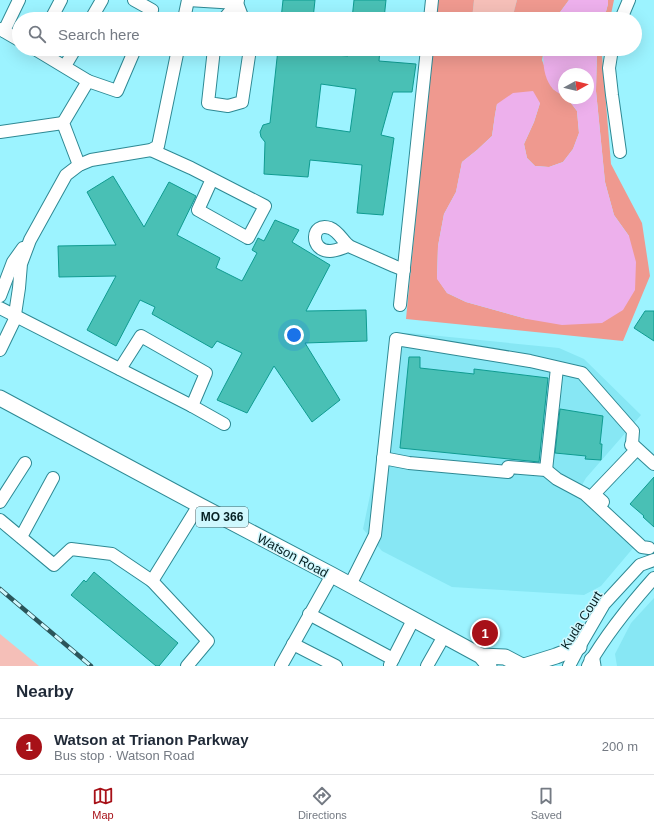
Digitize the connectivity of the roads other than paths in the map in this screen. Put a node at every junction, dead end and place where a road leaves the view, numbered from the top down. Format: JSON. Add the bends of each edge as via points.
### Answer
{"nodes":[{"id":1,"x":19,"y":0,"type":"edge"},
{"id":2,"x":61,"y":0,"type":"edge"},
{"id":3,"x":102,"y":0,"type":"edge"},
{"id":4,"x":134,"y":0,"type":"edge"},
{"id":5,"x":188,"y":0,"type":"edge"},
{"id":6,"x":432,"y":0,"type":"edge"},
{"id":7,"x":629,"y":0,"type":"edge"},
{"id":8,"x":237,"y":2,"type":"edge"},
{"id":9,"x":12,"y":12,"type":"edge"},
{"id":10,"x":12,"y":12,"type":"edge"},
{"id":11,"x":55,"y":12,"type":"edge"},
{"id":12,"x":95,"y":12,"type":"edge"},
{"id":13,"x":151,"y":12,"type":"edge"},
{"id":14,"x":185,"y":12,"type":"edge"},
{"id":15,"x":229,"y":12,"type":"edge"},
{"id":16,"x":241,"y":12,"type":"edge"},
{"id":17,"x":431,"y":12,"type":"edge"},
{"id":18,"x":624,"y":12,"type":"edge"},
{"id":19,"x":2,"y":30,"type":"edge"},
{"id":20,"x":12,"y":36,"type":"edge"},
{"id":21,"x":48,"y":56,"type":"edge"},
{"id":22,"x":70,"y":56,"type":"edge"},
{"id":23,"x":133,"y":56,"type":"edge"},
{"id":24,"x":177,"y":56,"type":"edge"},
{"id":25,"x":213,"y":56,"type":"edge"},
{"id":26,"x":249,"y":56,"type":"edge"},
{"id":27,"x":426,"y":56,"type":"edge"},
{"id":28,"x":611,"y":56,"type":"edge"},
{"id":29,"x":65,"y":66,"type":"junction"},
{"id":30,"x":88,"y":80,"type":"junction"},
{"id":31,"x":63,"y":123,"type":"junction"},
{"id":32,"x":0,"y":132,"type":"edge"},
{"id":33,"x":151,"y":150,"type":"junction"},
{"id":34,"x":620,"y":152,"type":"dead end"},
{"id":35,"x":79,"y":165,"type":"junction"},
{"id":36,"x":212,"y":179,"type":"junction"},
{"id":37,"x":30,"y":240,"type":"junction"},
{"id":38,"x":348,"y":246,"type":"dead end"},
{"id":39,"x":404,"y":270,"type":"junction"},
{"id":40,"x":0,"y":296,"type":"edge"},
{"id":41,"x":400,"y":305,"type":"dead end"},
{"id":42,"x":0,"y":308,"type":"edge"},
{"id":43,"x":15,"y":316,"type":"junction"},
{"id":44,"x":0,"y":350,"type":"edge"},
{"id":45,"x":557,"y":368,"type":"junction"},
{"id":46,"x":120,"y":369,"type":"junction"},
{"id":47,"x":0,"y":398,"type":"edge"},
{"id":48,"x":192,"y":406,"type":"junction"},
{"id":49,"x":224,"y":424,"type":"dead end"},
{"id":50,"x":634,"y":446,"type":"junction"},
{"id":51,"x":383,"y":458,"type":"junction"},
{"id":52,"x":25,"y":463,"type":"dead end"},
{"id":53,"x":654,"y":464,"type":"edge"},
{"id":54,"x":546,"y":470,"type":"junction"},
{"id":55,"x":53,"y":478,"type":"dead end"},
{"id":56,"x":585,"y":494,"type":"junction"},
{"id":57,"x":0,"y":502,"type":"edge"},
{"id":58,"x":199,"y":505,"type":"junction"},
{"id":59,"x":0,"y":520,"type":"edge"},
{"id":60,"x":21,"y":537,"type":"junction"},
{"id":61,"x":651,"y":551,"type":"edge"},
{"id":62,"x":654,"y":560,"type":"edge"},
{"id":63,"x":332,"y":575,"type":"junction"},
{"id":64,"x":654,"y":578,"type":"edge"},
{"id":65,"x":152,"y":581,"type":"junction"},
{"id":66,"x":350,"y":584,"type":"junction"},
{"id":67,"x":309,"y":614,"type":"junction"},
{"id":68,"x":414,"y":620,"type":"junction"},
{"id":69,"x":444,"y":636,"type":"junction"},
{"id":70,"x":293,"y":644,"type":"junction"},
{"id":71,"x":579,"y":647,"type":"junction"},
{"id":72,"x":485,"y":661,"type":"edge"},
{"id":73,"x":391,"y":662,"type":"edge"},
{"id":74,"x":591,"y":664,"type":"edge"},
{"id":75,"x":187,"y":666,"type":"edge"},
{"id":76,"x":281,"y":666,"type":"edge"},
{"id":77,"x":336,"y":666,"type":"edge"},
{"id":78,"x":427,"y":666,"type":"edge"},
{"id":79,"x":523,"y":666,"type":"edge"},
{"id":80,"x":569,"y":666,"type":"edge"}],
"edges":[{"from":1,"to":10,"type":"street"},
{"from":2,"to":11,"type":"street"},
{"from":3,"to":12,"type":"street"},
{"from":4,"to":13,"type":"street","via":[[152,10]]},
{"from":5,"to":8,"type":"street"},
{"from":5,"to":14,"type":"street"},
{"from":6,"to":17,"type":"street"},
{"from":7,"to":18,"type":"street"},
{"from":8,"to":15,"type":"street"},
{"from":8,"to":16,"type":"street"},
{"from":9,"to":19,"type":"street"},
{"from":19,"to":20,"type":"street"},
{"from":21,"to":29,"type":"street"},
{"from":22,"to":29,"type":"street"},
{"from":23,"to":30,"type":"street","via":[[117,91]]},
{"from":24,"to":33,"type":"street","via":[[158,146]]},
{"from":25,"to":26,"type":"street","via":[[208,103],[228,106],[242,102]]},
{"from":27,"to":39,"type":"street"},
{"from":28,"to":34,"type":"street","via":[[609,68]]},
{"from":29,"to":30,"type":"street"},
{"from":30,"to":31,"type":"street"},
{"from":31,"to":32,"type":"street"},
{"from":31,"to":35,"type":"street"},
{"from":33,"to":35,"type":"street","via":[[91,160]]},
{"from":33,"to":36,"type":"street"},
{"from":35,"to":37,"type":"street","via":[[66,175]]},
{"from":36,"to":36,"type":"street","via":[[265,206],[248,238],[198,210]]},
{"from":37,"to":40,"type":"street","via":[[13,262]]},
{"from":37,"to":43,"type":"street","via":[[21,264]]},
{"from":38,"to":39,"type":"street"},
{"from":39,"to":41,"type":"street"},
{"from":42,"to":43,"type":"street"},
{"from":43,"to":44,"type":"street"},
{"from":43,"to":46,"type":"street"},
{"from":45,"to":50,"type":"street","via":[[582,373],[633,432]]},
{"from":45,"to":51,"type":"street","via":[[396,340]]},
{"from":45,"to":54,"type":"street"},
{"from":46,"to":48,"type":"street"},
{"from":46,"to":48,"type":"street","via":[[142,336],[206,373]]},
{"from":47,"to":58,"type":"main road","name":"Watson Road","number":"MO 366"},
{"from":48,"to":49,"type":"street"},
{"from":50,"to":53,"type":"street"},
{"from":50,"to":56,"type":"street"},
{"from":50,"to":61,"type":"street","via":[[594,494],[646,542]]},
{"from":51,"to":54,"type":"street","via":[[409,463],[508,472],[508,467]]},
{"from":51,"to":66,"type":"street","via":[[375,534]]},
{"from":52,"to":57,"type":"street"},
{"from":54,"to":56,"type":"street"},
{"from":55,"to":60,"type":"street"},
{"from":56,"to":61,"type":"street","via":[[642,547]]},
{"from":58,"to":63,"type":"main road","name":"Watson Road","number":"MO 366"},
{"from":58,"to":65,"type":"street"},
{"from":59,"to":60,"type":"street"},
{"from":60,"to":65,"type":"street","via":[[54,565],[71,549],[112,554]]},
{"from":62,"to":71,"type":"street","name":"Kuda Court","via":[[640,565],[604,604]]},
{"from":63,"to":66,"type":"main road","name":"Watson Road","number":"MO 366"},
{"from":63,"to":67,"type":"street"},
{"from":64,"to":74,"type":"street","via":[[614,626]]},
{"from":65,"to":75,"type":"street","via":[[208,641]]},
{"from":66,"to":68,"type":"main road","name":"Watson Road","number":"MO 366"},
{"from":67,"to":70,"type":"street"},
{"from":67,"to":73,"type":"street"},
{"from":68,"to":69,"type":"main road","name":"Watson Road","number":"MO 366"},
{"from":68,"to":73,"type":"street"},
{"from":69,"to":72,"type":"main road","name":"Watson Road","number":"MO 366"},
{"from":69,"to":78,"type":"street"},
{"from":70,"to":76,"type":"street"},
{"from":70,"to":77,"type":"street"},
{"from":71,"to":79,"type":"main road"},
{"from":71,"to":80,"type":"street","name":"Kuda Court"},
{"from":72,"to":79,"type":"main road","name":"Watson Road","number":"MO 366","via":[[505,657]]}]}
